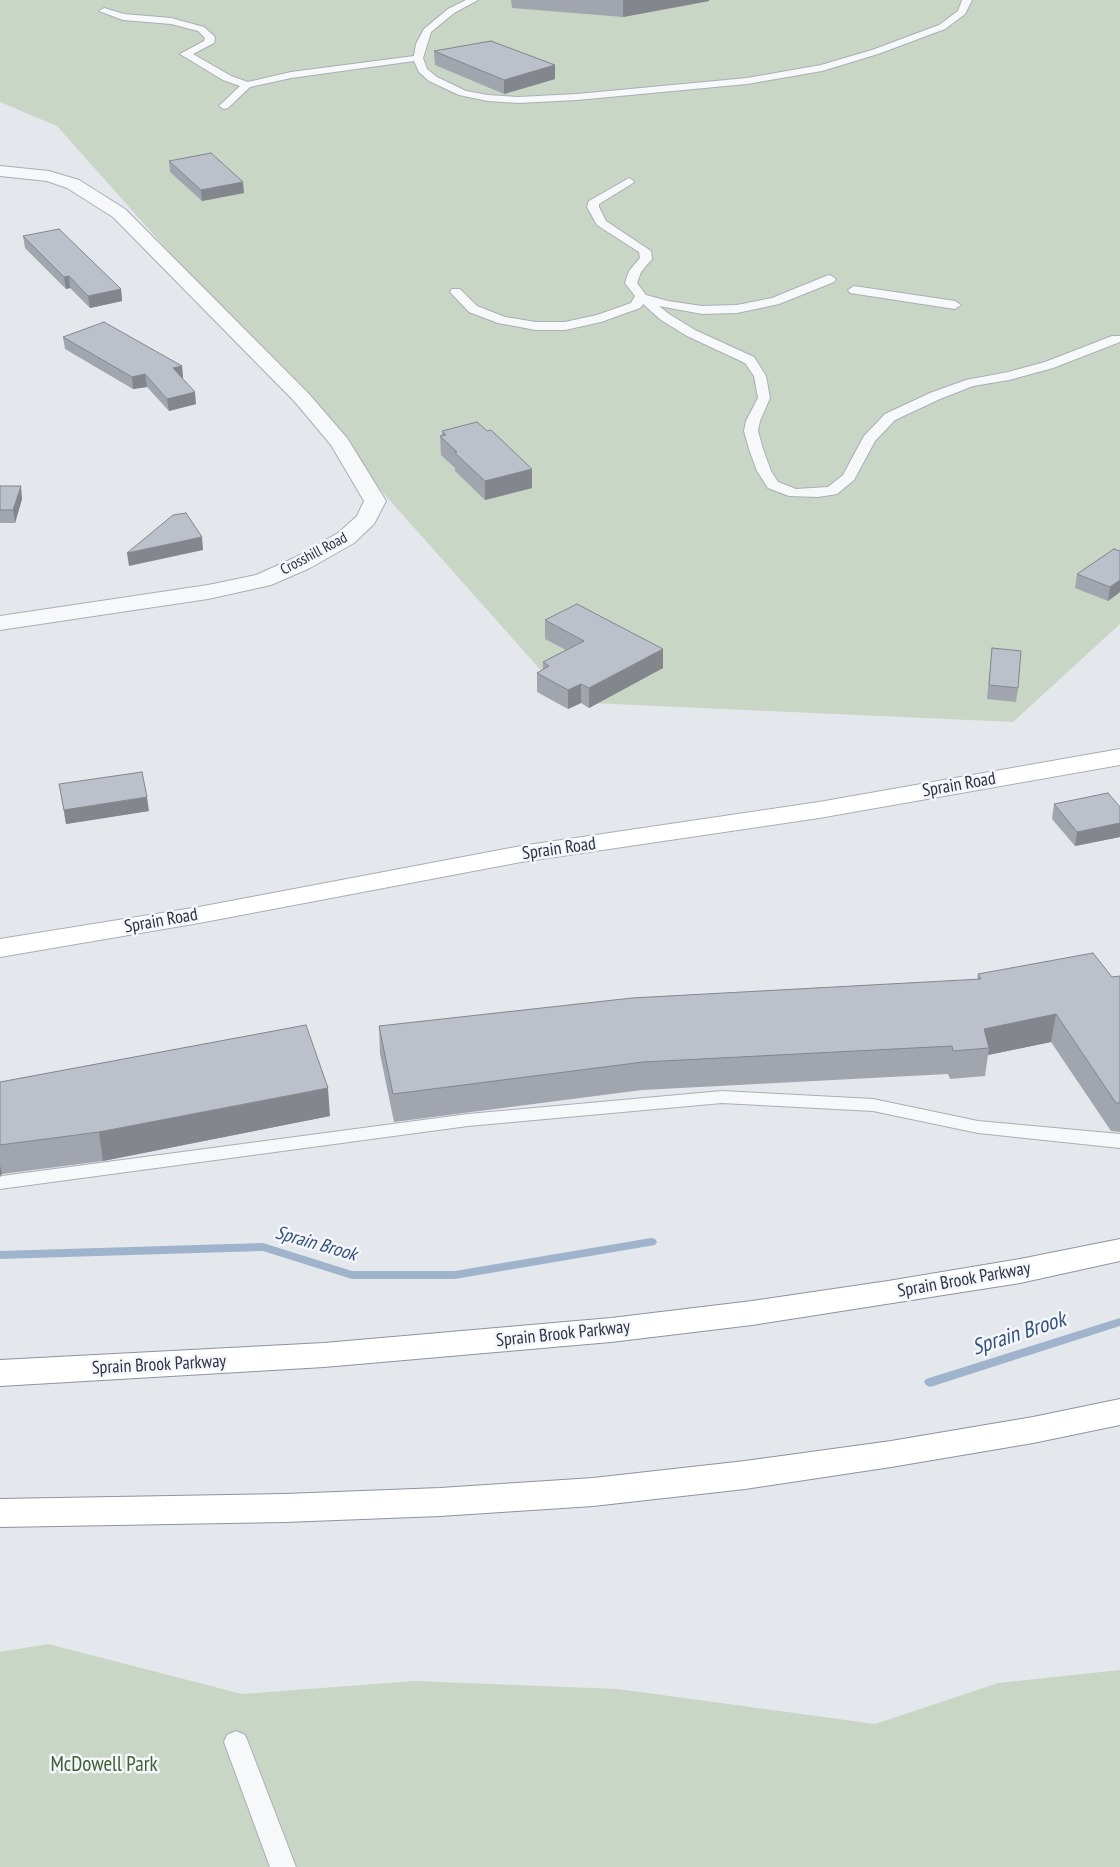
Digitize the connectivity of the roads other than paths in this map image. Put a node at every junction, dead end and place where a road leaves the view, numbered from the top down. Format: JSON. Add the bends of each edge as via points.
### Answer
{"nodes":[{"id":1,"x":473,"y":0,"type":"edge"},
{"id":2,"x":968,"y":0,"type":"edge"},
{"id":3,"x":104,"y":11,"type":"dead end"},
{"id":4,"x":418,"y":58,"type":"junction"},
{"id":5,"x":247,"y":85,"type":"junction"},
{"id":6,"x":224,"y":106,"type":"dead end"},
{"id":7,"x":0,"y":171,"type":"edge"},
{"id":8,"x":630,"y":181,"type":"dead end"},
{"id":9,"x":830,"y":279,"type":"dead end"},
{"id":10,"x":854,"y":290,"type":"dead end"},
{"id":11,"x":456,"y":292,"type":"dead end"},
{"id":12,"x":641,"y":296,"type":"junction"},
{"id":13,"x":955,"y":305,"type":"dead end"},
{"id":14,"x":1116,"y":338,"type":"dead end"},
{"id":15,"x":0,"y":623,"type":"edge"},
{"id":16,"x":1120,"y":757,"type":"edge"},
{"id":17,"x":0,"y":948,"type":"edge"},
{"id":18,"x":1120,"y":1141,"type":"edge"},
{"id":19,"x":2,"y":1183,"type":"dead end"},
{"id":20,"x":1120,"y":1250,"type":"edge"},
{"id":21,"x":0,"y":1374,"type":"edge"},
{"id":22,"x":1120,"y":1412,"type":"edge"},
{"id":23,"x":0,"y":1513,"type":"edge"},
{"id":24,"x":236,"y":1742,"type":"dead end"},
{"id":25,"x":283,"y":1867,"type":"edge"}],
"edges":[{"from":1,"to":4,"type":"lane","via":[[451,11],[427,31]]},
{"from":2,"to":4,"type":"lane","via":[[962,12],[942,27],[919,37],[822,68],[738,82],[576,97],[488,98],[463,93],[433,79],[423,70]]},
{"from":3,"to":5,"type":"lane","via":[[123,17],[172,21],[201,30],[210,37],[209,43],[185,54],[227,78]]},
{"from":4,"to":5,"type":"lane","via":[[291,74]]},
{"from":5,"to":6,"type":"lane"},
{"from":7,"to":15,"type":"street","name":"Crosshill Road","via":[[49,176],[72,184],[119,213],[308,405],[340,442],[375,501],[366,519],[346,538],[263,580],[208,592]]},
{"from":8,"to":12,"type":"lane","via":[[593,202],[593,206],[601,223],[645,251],[646,259],[635,271],[631,283]]},
{"from":9,"to":12,"type":"lane","via":[[775,301],[737,309],[702,310]]},
{"from":10,"to":13,"type":"lane"},
{"from":11,"to":12,"type":"lane","via":[[473,309],[502,320],[536,326],[565,326],[601,318],[636,305]]},
{"from":12,"to":14,"type":"lane","via":[[665,317],[691,333],[750,360],[760,376],[764,398],[751,431],[756,449],[773,485],[794,493],[832,491],[849,477],[869,439],[890,417],[970,383],[1049,365]]},
{"from":16,"to":17,"type":"main road","name":"Sprain Road","via":[[819,810],[521,854],[200,915]]},
{"from":18,"to":19,"type":"lane","via":[[978,1127],[873,1105],[722,1097],[468,1120]]},
{"from":20,"to":21,"type":"main road","name":"Sprain Brook Parkway","via":[[888,1293],[752,1314],[611,1330],[324,1355]]},
{"from":22,"to":23,"type":"main road","via":[[891,1454],[593,1492],[285,1508]]},
{"from":24,"to":25,"type":"lane"}]}
